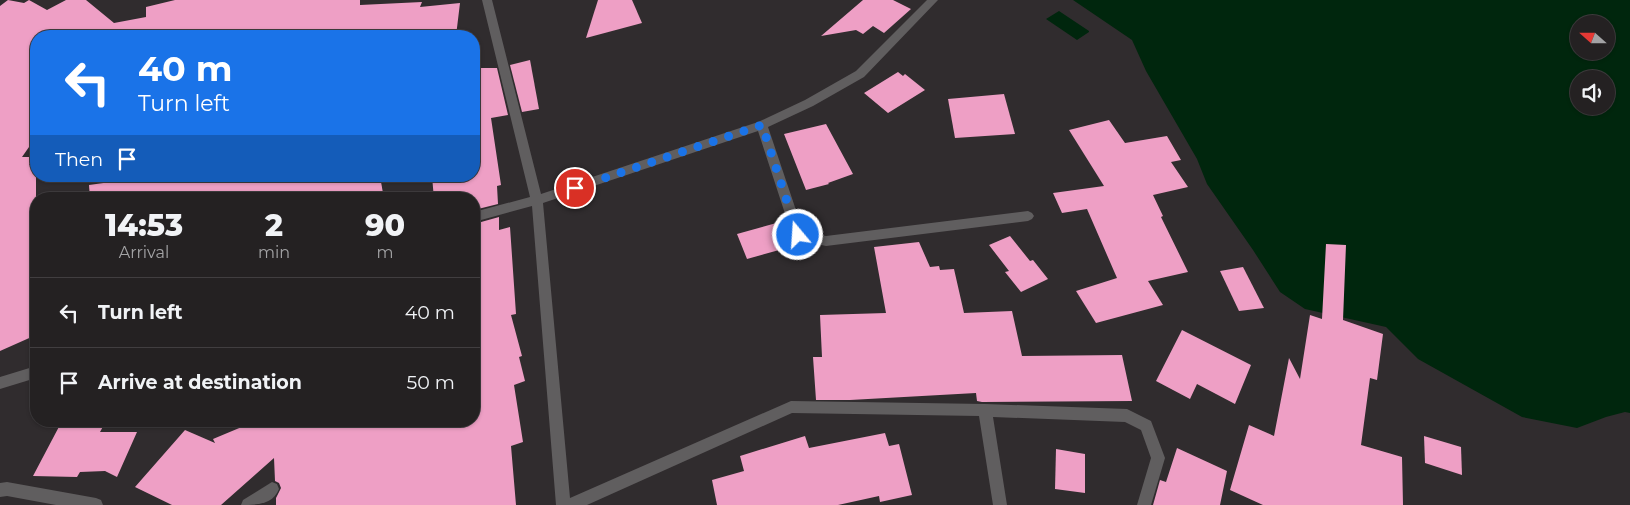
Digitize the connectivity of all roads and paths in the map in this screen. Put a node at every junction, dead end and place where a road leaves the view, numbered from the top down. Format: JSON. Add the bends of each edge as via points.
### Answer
{"nodes":[{"id":1,"x":486,"y":0,"type":"edge"},
{"id":2,"x":933,"y":0,"type":"edge"},
{"id":3,"x":762,"y":125,"type":"junction"},
{"id":4,"x":537,"y":200,"type":"junction"},
{"id":5,"x":480,"y":215,"type":"edge"},
{"id":6,"x":1028,"y":216,"type":"dead end"},
{"id":7,"x":30,"y":374,"type":"edge"},
{"id":8,"x":0,"y":383,"type":"edge"},
{"id":9,"x":985,"y":410,"type":"junction"},
{"id":10,"x":272,"y":489,"type":"dead end"},
{"id":11,"x":0,"y":490,"type":"edge"},
{"id":12,"x":96,"y":505,"type":"edge"},
{"id":13,"x":248,"y":505,"type":"edge"},
{"id":14,"x":562,"y":505,"type":"edge"},
{"id":15,"x":570,"y":505,"type":"edge"},
{"id":16,"x":1000,"y":505,"type":"edge"},
{"id":17,"x":1144,"y":505,"type":"edge"}],
"edges":[{"from":1,"to":4,"type":"street"},
{"from":2,"to":3,"type":"street","via":[[860,74],[810,103]]},
{"from":3,"to":4,"type":"street"},
{"from":3,"to":6,"type":"street","via":[[798,235],[826,241]]},
{"from":4,"to":5,"type":"street"},
{"from":4,"to":14,"type":"street"},
{"from":7,"to":8,"type":"street"},
{"from":9,"to":15,"type":"street","via":[[791,407]]},
{"from":9,"to":16,"type":"street"},
{"from":9,"to":17,"type":"street","via":[[1127,416],[1146,426],[1158,458]]},
{"from":10,"to":13,"type":"street"},
{"from":11,"to":12,"type":"street","via":[[7,488]]}]}
